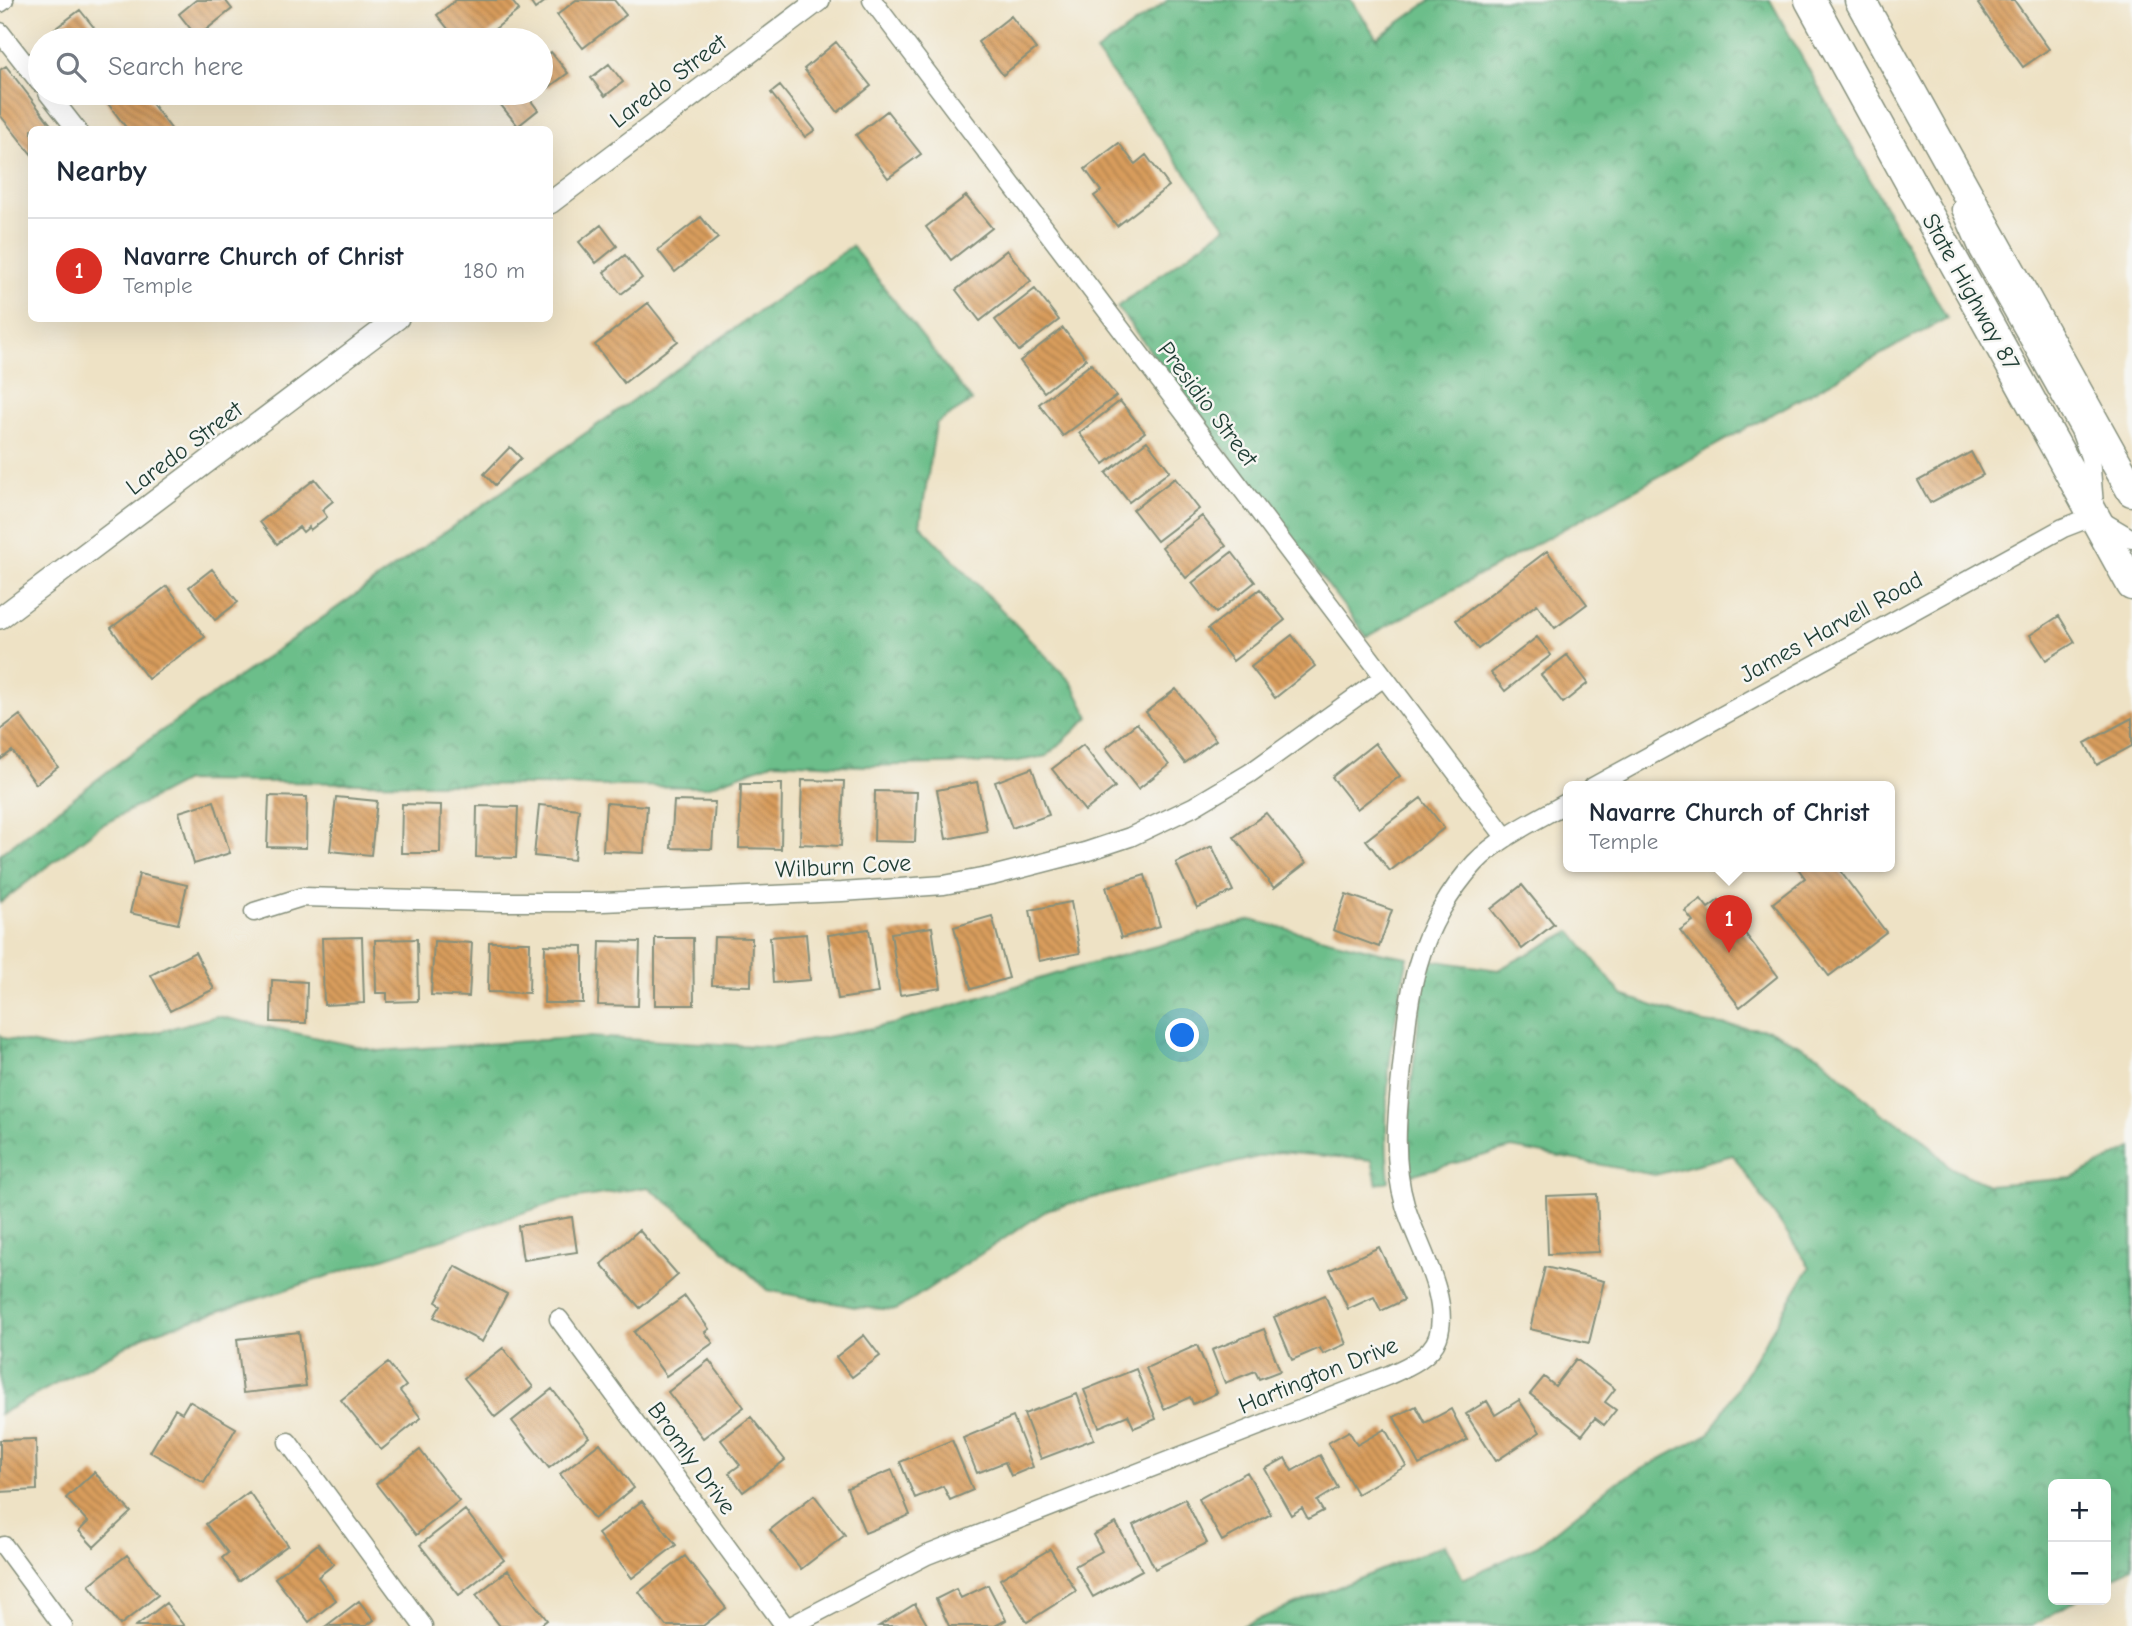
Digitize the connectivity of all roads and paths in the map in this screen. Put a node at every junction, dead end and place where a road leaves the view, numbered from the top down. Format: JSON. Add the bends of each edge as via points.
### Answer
{"nodes":[{"id":1,"x":819,"y":0,"type":"edge"},
{"id":2,"x":872,"y":0,"type":"edge"},
{"id":3,"x":1810,"y":0,"type":"edge"},
{"id":4,"x":1860,"y":0,"type":"edge"},
{"id":5,"x":0,"y":32,"type":"edge"},
{"id":6,"x":28,"y":68,"type":"edge"},
{"id":7,"x":1914,"y":98,"type":"junction"},
{"id":8,"x":57,"y":105,"type":"edge"},
{"id":9,"x":74,"y":126,"type":"edge"},
{"id":10,"x":553,"y":201,"type":"edge"},
{"id":11,"x":393,"y":322,"type":"edge"},
{"id":12,"x":2132,"y":491,"type":"edge"},
{"id":13,"x":2094,"y":516,"type":"junction"},
{"id":14,"x":2132,"y":539,"type":"edge"},
{"id":15,"x":2132,"y":585,"type":"edge"},
{"id":16,"x":0,"y":618,"type":"edge"},
{"id":17,"x":1384,"y":677,"type":"junction"},
{"id":18,"x":1603,"y":781,"type":"edge"},
{"id":19,"x":1563,"y":805,"type":"edge"},
{"id":20,"x":1506,"y":838,"type":"junction"},
{"id":21,"x":254,"y":912,"type":"dead end"},
{"id":22,"x":559,"y":1319,"type":"dead end"},
{"id":23,"x":288,"y":1442,"type":"dead end"},
{"id":24,"x":4,"y":1546,"type":"dead end"},
{"id":25,"x":63,"y":1626,"type":"edge"},
{"id":26,"x":423,"y":1626,"type":"edge"},
{"id":27,"x":785,"y":1626,"type":"edge"},
{"id":28,"x":791,"y":1626,"type":"edge"}],
"edges":[{"from":1,"to":10,"type":"street","name":"Laredo Street"},
{"from":2,"to":17,"type":"street","name":"Presidio Street"},
{"from":3,"to":13,"type":"highway","name":"State Highway 87"},
{"from":4,"to":7,"type":"highway"},
{"from":5,"to":6,"type":"street"},
{"from":7,"to":12,"type":"highway"},
{"from":7,"to":13,"type":"street","via":[[1979,250],[2080,430],[2090,457]]},
{"from":8,"to":9,"type":"street"},
{"from":11,"to":16,"type":"street","name":"Laredo Street"},
{"from":13,"to":14,"type":"street"},
{"from":13,"to":15,"type":"highway","name":"State Highway 87"},
{"from":13,"to":18,"type":"street","name":"James Harvell Road","via":[[2063,528]]},
{"from":17,"to":20,"type":"street","name":"Presidio Street"},
{"from":17,"to":21,"type":"street","name":"Wilburn Cove","via":[[1250,773],[1193,807],[1085,852],[992,876],[944,885],[602,902],[302,897]]},
{"from":19,"to":20,"type":"street"},
{"from":20,"to":28,"type":"street","name":"Hartington Drive","via":[[1474,864],[1440,913],[1419,961],[1409,1000],[1396,1144],[1404,1203],[1441,1309],[1438,1338],[1418,1362],[927,1555]]},
{"from":22,"to":27,"type":"street","name":"Bromly Drive"},
{"from":23,"to":26,"type":"street"},
{"from":24,"to":25,"type":"street"}]}
